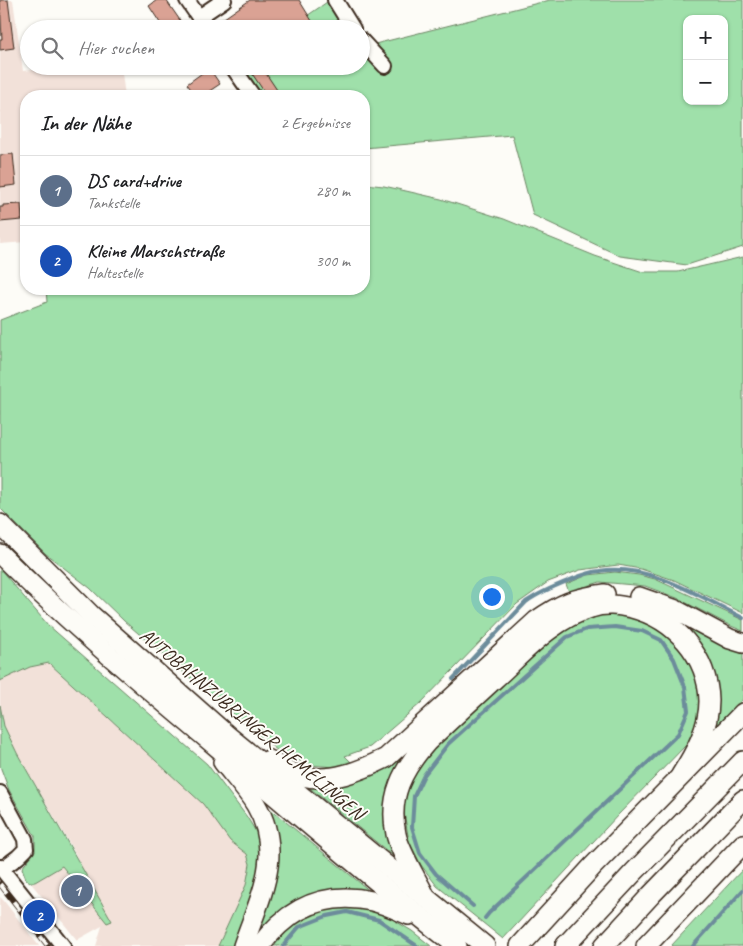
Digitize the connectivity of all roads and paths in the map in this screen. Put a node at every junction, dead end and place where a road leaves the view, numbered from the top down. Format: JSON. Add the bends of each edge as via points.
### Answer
{"nodes":[{"id":1,"x":187,"y":0,"type":"edge"},
{"id":2,"x":224,"y":0,"type":"edge"},
{"id":3,"x":335,"y":0,"type":"edge"},
{"id":4,"x":201,"y":20,"type":"edge"},
{"id":5,"x":206,"y":20,"type":"edge"},
{"id":6,"x":347,"y":20,"type":"edge"},
{"id":7,"x":370,"y":50,"type":"edge"},
{"id":8,"x":385,"y":66,"type":"dead end"},
{"id":9,"x":238,"y":75,"type":"edge"},
{"id":10,"x":249,"y":90,"type":"edge"},
{"id":11,"x":0,"y":524,"type":"edge"},
{"id":12,"x":0,"y":554,"type":"edge"},
{"id":13,"x":743,"y":643,"type":"edge"},
{"id":14,"x":743,"y":713,"type":"edge"},
{"id":15,"x":201,"y":734,"type":"junction"},
{"id":16,"x":237,"y":744,"type":"junction"},
{"id":17,"x":743,"y":761,"type":"edge"},
{"id":18,"x":681,"y":775,"type":"junction"},
{"id":19,"x":0,"y":793,"type":"edge"},
{"id":20,"x":743,"y":800,"type":"edge"},
{"id":21,"x":743,"y":844,"type":"edge"},
{"id":22,"x":1,"y":868,"type":"edge"},
{"id":23,"x":427,"y":899,"type":"junction"},
{"id":24,"x":424,"y":920,"type":"junction"},
{"id":25,"x":63,"y":946,"type":"edge"},
{"id":26,"x":243,"y":946,"type":"edge"},
{"id":27,"x":260,"y":946,"type":"edge"},
{"id":28,"x":457,"y":946,"type":"edge"},
{"id":29,"x":485,"y":946,"type":"edge"},
{"id":30,"x":520,"y":946,"type":"edge"},
{"id":31,"x":565,"y":946,"type":"edge"},
{"id":32,"x":604,"y":946,"type":"edge"},
{"id":33,"x":646,"y":946,"type":"edge"}],
"edges":[{"from":1,"to":4,"type":"street"},
{"from":2,"to":5,"type":"street"},
{"from":3,"to":6,"type":"street"},
{"from":7,"to":8,"type":"street"},
{"from":9,"to":10,"type":"street"},
{"from":11,"to":16,"type":"highway","name":"AUTOBAHNZUBRINGER HEMELINGEN","via":[[91,615]]},
{"from":12,"to":15,"type":"highway","name":"AUTOBAHNZUBRINGER HEMELINGEN"},
{"from":13,"to":16,"type":"highway","via":[[676,610],[635,596],[607,593],[581,597],[555,607],[536,621],[410,738],[386,758],[367,768],[340,776],[302,776]]},
{"from":14,"to":18,"type":"highway"},
{"from":15,"to":24,"type":"highway","name":"AUTOBAHNZUBRINGER HEMELINGEN"},
{"from":15,"to":26,"type":"highway","via":[[256,805],[269,846],[263,894]]},
{"from":16,"to":23,"type":"highway","name":"AUTOBAHNZUBRINGER HEMELINGEN"},
{"from":17,"to":31,"type":"highway"},
{"from":18,"to":23,"type":"highway","via":[[698,747],[709,701],[698,659],[686,639],[649,612],[625,607],[605,604],[563,619],[537,639],[427,742],[411,760],[398,786],[394,812],[396,835]]},
{"from":18,"to":30,"type":"highway"},
{"from":19,"to":22,"type":"street","via":[[25,839],[26,849]]},
{"from":20,"to":32,"type":"highway"},
{"from":21,"to":33,"type":"highway"},
{"from":22,"to":25,"type":"street"},
{"from":23,"to":29,"type":"highway","name":"AUTOBAHNZUBRINGER HEMELINGEN"},
{"from":24,"to":27,"type":"highway","via":[[371,901],[338,898],[316,902],[295,911]]},
{"from":24,"to":28,"type":"highway","name":"AUTOBAHNZUBRINGER HEMELINGEN"}]}
